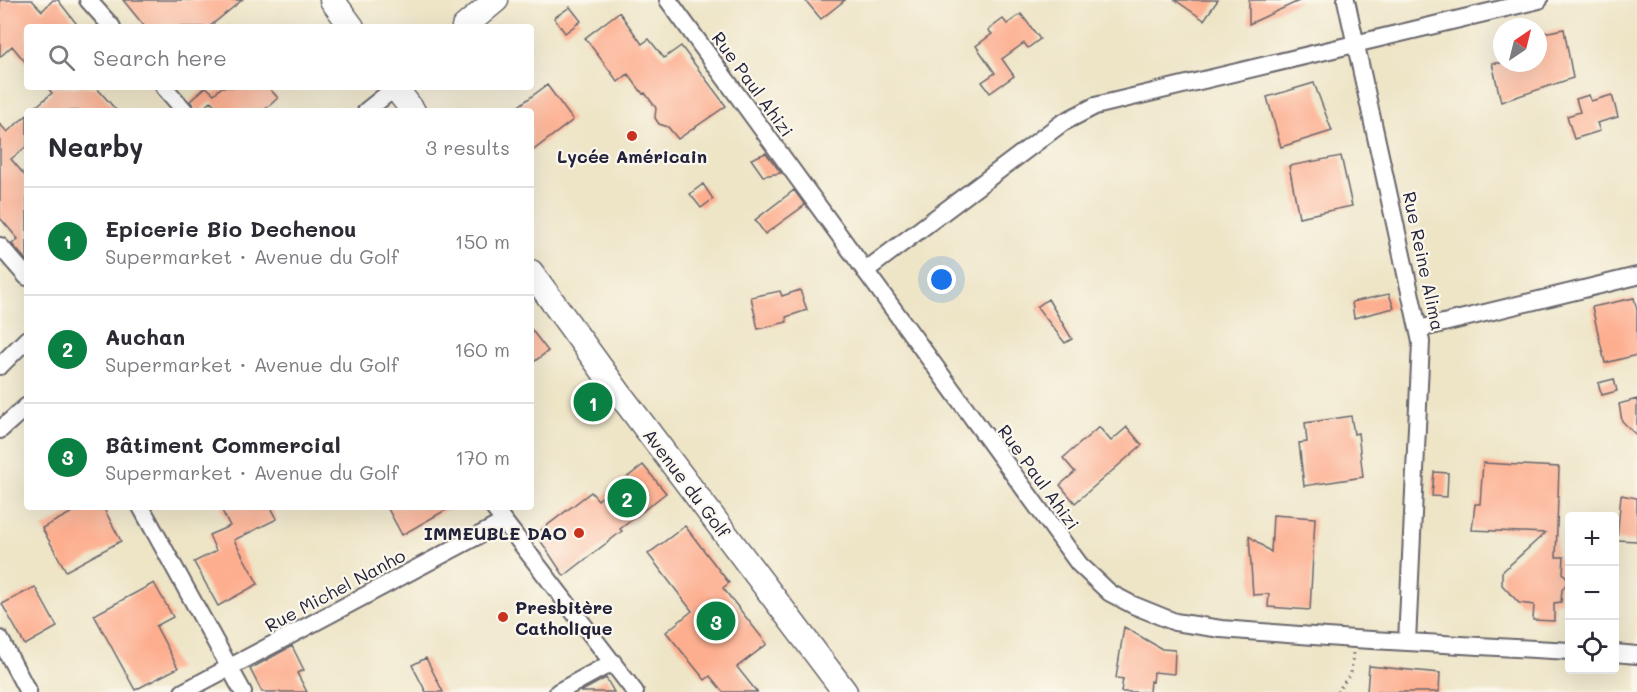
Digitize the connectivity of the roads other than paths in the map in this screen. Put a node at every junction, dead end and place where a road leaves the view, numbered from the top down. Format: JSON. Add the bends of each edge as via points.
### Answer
{"nodes":[{"id":1,"x":88,"y":0,"type":"edge"},
{"id":2,"x":332,"y":0,"type":"edge"},
{"id":3,"x":496,"y":0,"type":"edge"},
{"id":4,"x":668,"y":0,"type":"edge"},
{"id":5,"x":1346,"y":0,"type":"edge"},
{"id":6,"x":1539,"y":0,"type":"edge"},
{"id":7,"x":109,"y":24,"type":"edge"},
{"id":8,"x":350,"y":24,"type":"edge"},
{"id":9,"x":468,"y":24,"type":"edge"},
{"id":10,"x":1357,"y":44,"type":"junction"},
{"id":11,"x":167,"y":90,"type":"edge"},
{"id":12,"x":392,"y":90,"type":"edge"},
{"id":13,"x":398,"y":90,"type":"edge"},
{"id":14,"x":182,"y":108,"type":"edge"},
{"id":15,"x":370,"y":108,"type":"edge"},
{"id":16,"x":411,"y":108,"type":"edge"},
{"id":17,"x":0,"y":246,"type":"edge"},
{"id":18,"x":865,"y":271,"type":"junction"},
{"id":19,"x":24,"y":274,"type":"edge"},
{"id":20,"x":534,"y":276,"type":"edge"},
{"id":21,"x":1637,"y":276,"type":"edge"},
{"id":22,"x":1419,"y":329,"type":"junction"},
{"id":23,"x":24,"y":342,"type":"edge"},
{"id":24,"x":0,"y":366,"type":"edge"},
{"id":25,"x":24,"y":409,"type":"edge"},
{"id":26,"x":0,"y":430,"type":"edge"},
{"id":27,"x":143,"y":510,"type":"edge"},
{"id":28,"x":495,"y":510,"type":"edge"},
{"id":29,"x":504,"y":522,"type":"junction"},
{"id":30,"x":0,"y":639,"type":"edge"},
{"id":31,"x":1407,"y":642,"type":"junction"},
{"id":32,"x":1565,"y":651,"type":"edge"},
{"id":33,"x":1619,"y":653,"type":"edge"},
{"id":34,"x":1637,"y":655,"type":"edge"},
{"id":35,"x":613,"y":662,"type":"junction"},
{"id":36,"x":229,"y":667,"type":"junction"},
{"id":37,"x":28,"y":692,"type":"edge"},
{"id":38,"x":183,"y":692,"type":"edge"},
{"id":39,"x":243,"y":692,"type":"edge"},
{"id":40,"x":558,"y":692,"type":"edge"},
{"id":41,"x":635,"y":692,"type":"edge"},
{"id":42,"x":845,"y":692,"type":"edge"}],
"edges":[{"from":1,"to":7,"type":"street"},
{"from":2,"to":8,"type":"main road"},
{"from":3,"to":9,"type":"main road"},
{"from":4,"to":18,"type":"street","name":"Rue Paul Ahizi"},
{"from":5,"to":10,"type":"street","name":"Rue Reine Alima"},
{"from":6,"to":10,"type":"street"},
{"from":10,"to":18,"type":"street","via":[[1095,106],[1077,114]]},
{"from":10,"to":22,"type":"street","name":"Rue Reine Alima"},
{"from":11,"to":14,"type":"street"},
{"from":12,"to":15,"type":"street"},
{"from":13,"to":16,"type":"main road"},
{"from":17,"to":19,"type":"street"},
{"from":18,"to":31,"type":"street","name":"Rue Paul Ahizi","via":[[1079,564],[1110,593],[1176,622],[1221,629]]},
{"from":20,"to":42,"type":"main road","name":"Avenue du Golf"},
{"from":21,"to":22,"type":"street"},
{"from":22,"to":31,"type":"street","name":"Rue Reine Alima"},
{"from":23,"to":24,"type":"street"},
{"from":25,"to":26,"type":"street"},
{"from":27,"to":36,"type":"street"},
{"from":28,"to":29,"type":"street"},
{"from":29,"to":35,"type":"street"},
{"from":29,"to":36,"type":"street","name":"Rue Michel Nanho"},
{"from":30,"to":37,"type":"street"},
{"from":31,"to":32,"type":"street","name":"Rue Paul Ahizi"},
{"from":33,"to":34,"type":"street"},
{"from":35,"to":40,"type":"street"},
{"from":35,"to":41,"type":"street"},
{"from":36,"to":38,"type":"street","name":"Rue Michel Nanho"},
{"from":36,"to":39,"type":"street"}]}
